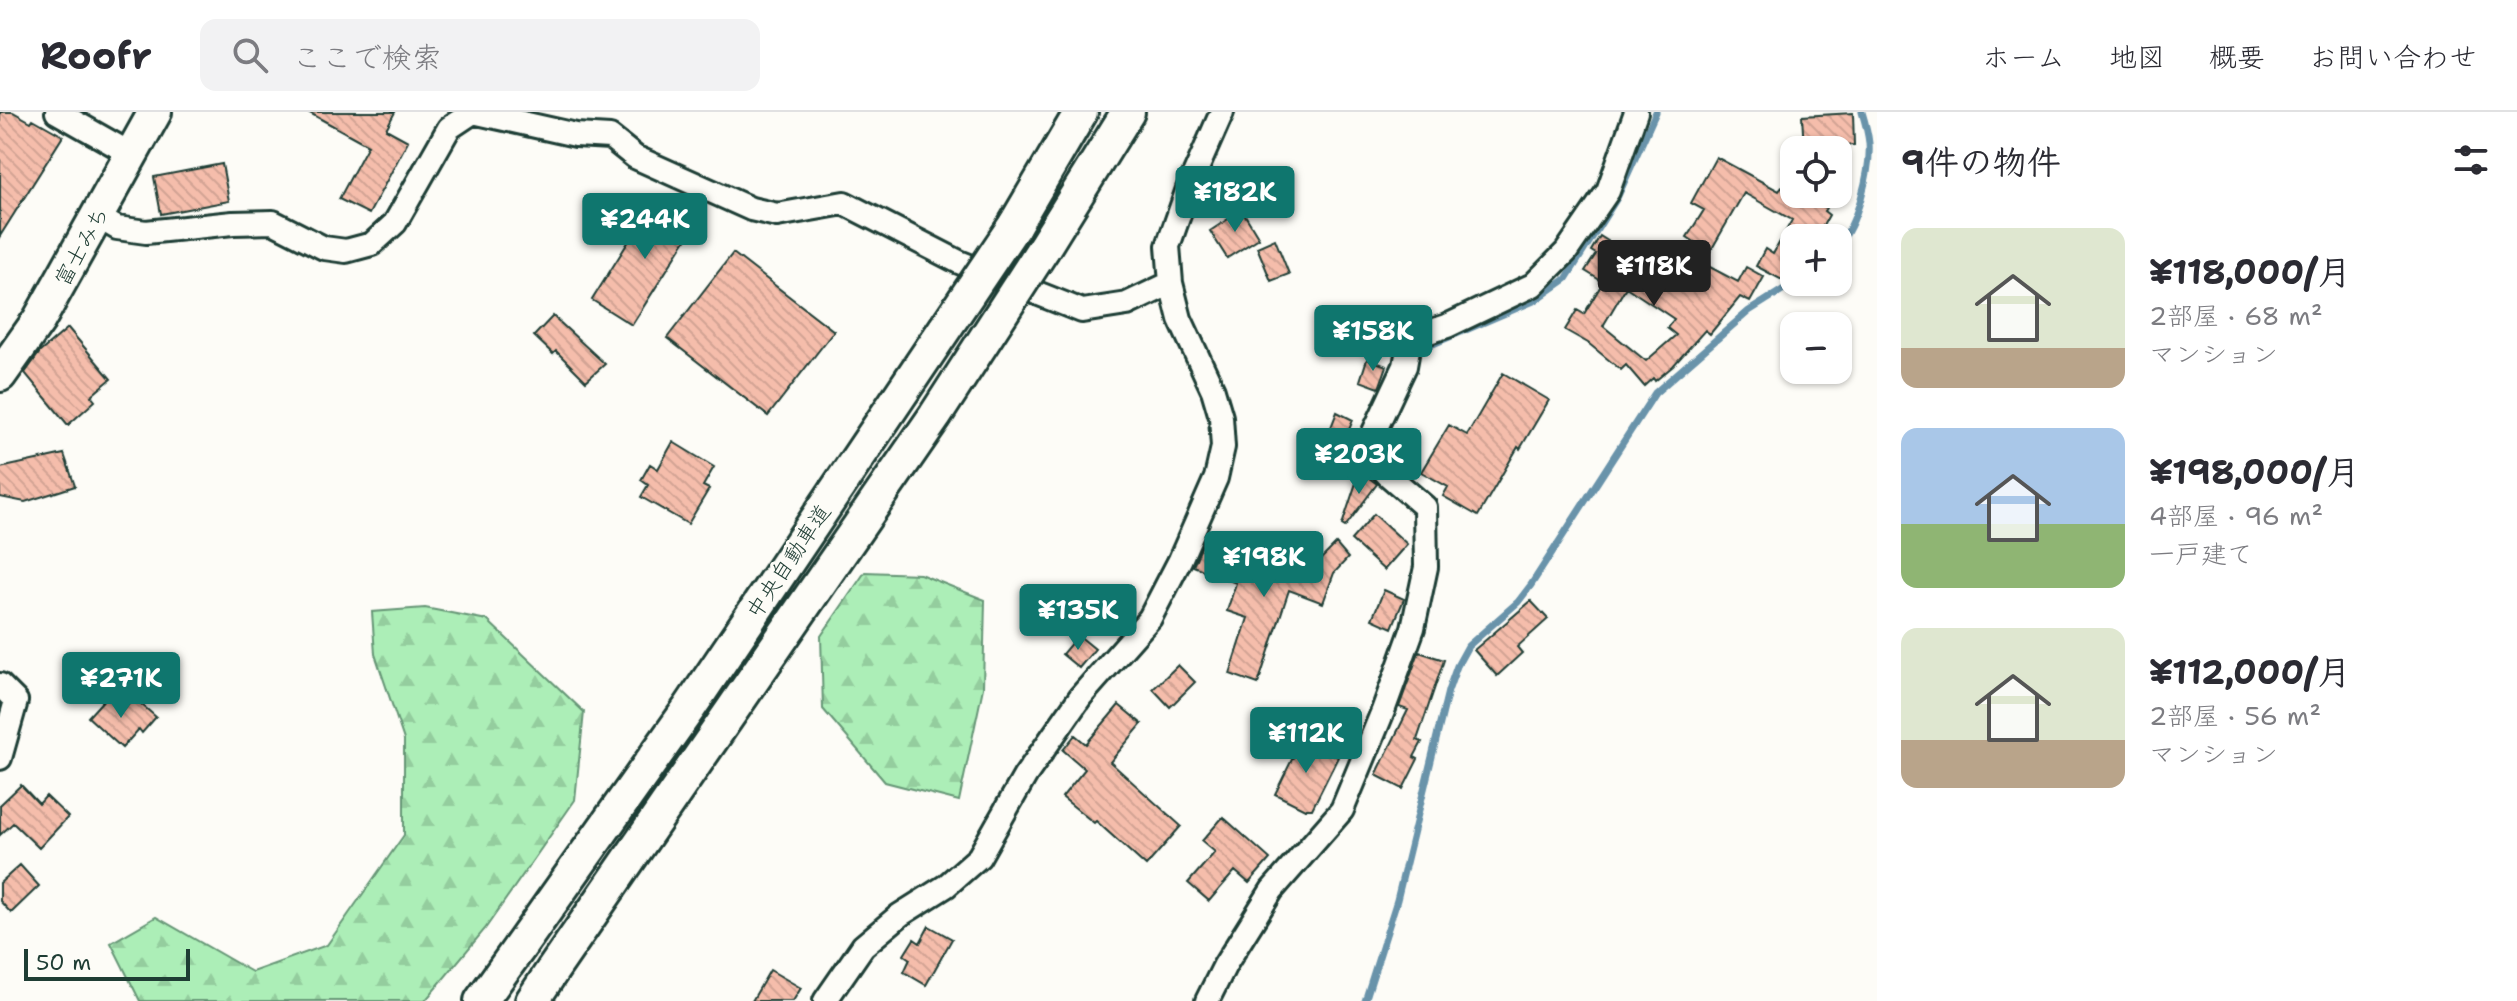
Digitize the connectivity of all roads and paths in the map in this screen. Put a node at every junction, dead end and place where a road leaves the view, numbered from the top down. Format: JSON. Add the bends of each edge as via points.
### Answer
{"nodes":[{"id":1,"x":57,"y":112,"type":"edge"},
{"id":2,"x":155,"y":112,"type":"edge"},
{"id":3,"x":473,"y":112,"type":"edge"},
{"id":4,"x":1081,"y":112,"type":"edge"},
{"id":5,"x":1128,"y":112,"type":"edge"},
{"id":6,"x":1222,"y":112,"type":"edge"},
{"id":7,"x":1636,"y":112,"type":"edge"},
{"id":8,"x":131,"y":154,"type":"junction"},
{"id":9,"x":98,"y":217,"type":"junction"},
{"id":10,"x":1171,"y":283,"type":"junction"},
{"id":11,"x":0,"y":375,"type":"edge"},
{"id":12,"x":0,"y":685,"type":"edge"},
{"id":13,"x":0,"y":758,"type":"edge"},
{"id":14,"x":481,"y":1001,"type":"edge"},
{"id":15,"x":532,"y":1001,"type":"edge"},
{"id":16,"x":825,"y":1001,"type":"edge"},
{"id":17,"x":1207,"y":1001,"type":"edge"}],
"edges":[{"from":1,"to":8,"type":"street"},
{"from":2,"to":8,"type":"highway","name":"富士みち"},
{"from":3,"to":9,"type":"street","via":[[449,128],[395,223],[372,244],[346,251],[324,248],[273,222],[146,232],[117,228]]},
{"from":3,"to":10,"type":"street","via":[[576,135],[610,137],[635,157],[751,209],[777,215],[844,203],[959,262],[1082,311],[1127,304]]},
{"from":4,"to":14,"type":"highway","name":"中央自動車道","bridge":true,"via":[[1014,226],[690,707]]},
{"from":5,"to":15,"type":"highway","name":"中央自動車道","bridge":true,"via":[[935,416]]},
{"from":6,"to":10,"type":"street","via":[[1168,246]]},
{"from":7,"to":17,"type":"street","via":[[1608,191],[1566,252],[1533,285],[1410,338],[1405,366],[1373,434],[1370,456],[1425,507],[1426,567],[1413,628],[1342,810],[1272,890]]},
{"from":8,"to":9,"type":"highway","name":"富士みち"},
{"from":9,"to":11,"type":"highway","name":"富士みち","via":[[39,320]]},
{"from":10,"to":16,"type":"street","via":[[1180,319],[1213,390],[1223,447],[1216,478],[1180,560],[1150,618],[1081,696],[1025,776],[979,857],[863,946]]},
{"from":12,"to":13,"type":"street","via":[[16,701]]}]}
